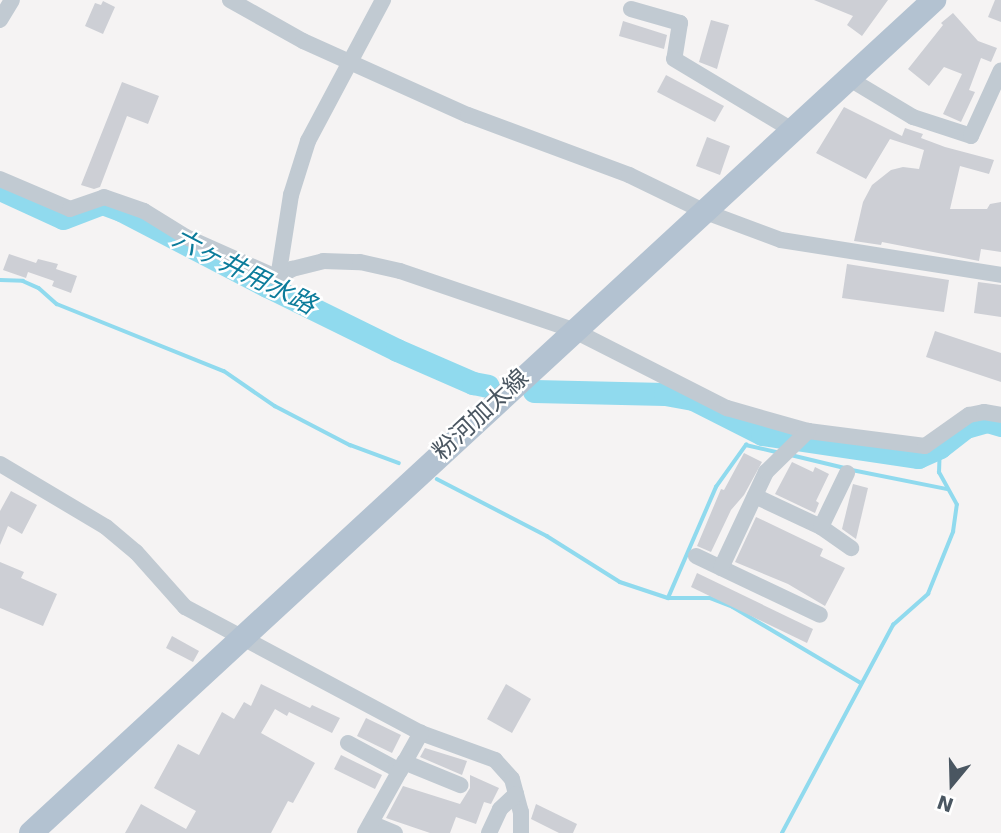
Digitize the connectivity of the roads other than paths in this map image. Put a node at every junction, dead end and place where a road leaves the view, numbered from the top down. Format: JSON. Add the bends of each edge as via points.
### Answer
{"nodes":[{"id":1,"x":12,"y":0,"type":"edge"},
{"id":2,"x":230,"y":0,"type":"edge"},
{"id":3,"x":383,"y":0,"type":"edge"},
{"id":4,"x":934,"y":0,"type":"edge"},
{"id":5,"x":631,"y":9,"type":"dead end"},
{"id":6,"x":0,"y":20,"type":"edge"},
{"id":7,"x":349,"y":61,"type":"junction"},
{"id":8,"x":1001,"y":70,"type":"edge"},
{"id":9,"x":848,"y":78,"type":"junction"},
{"id":10,"x":792,"y":130,"type":"junction"},
{"id":11,"x":0,"y":179,"type":"edge"},
{"id":12,"x":703,"y":211,"type":"junction"},
{"id":13,"x":1001,"y":275,"type":"edge"},
{"id":14,"x":278,"y":278,"type":"junction"},
{"id":15,"x":573,"y":330,"type":"junction"},
{"id":16,"x":1001,"y":415,"type":"edge"},
{"id":17,"x":808,"y":430,"type":"junction"},
{"id":18,"x":0,"y":464,"type":"edge"},
{"id":19,"x":847,"y":473,"type":"dead end"},
{"id":20,"x":755,"y":496,"type":"junction"},
{"id":21,"x":821,"y":527,"type":"junction"},
{"id":22,"x":850,"y":548,"type":"dead end"},
{"id":23,"x":696,"y":556,"type":"dead end"},
{"id":24,"x":721,"y":568,"type":"junction"},
{"id":25,"x":820,"y":615,"type":"dead end"},
{"id":26,"x":241,"y":638,"type":"junction"},
{"id":27,"x":421,"y":733,"type":"junction"},
{"id":28,"x":348,"y":743,"type":"dead end"},
{"id":29,"x":402,"y":767,"type":"junction"},
{"id":30,"x":460,"y":785,"type":"dead end"},
{"id":31,"x":516,"y":794,"type":"junction"},
{"id":32,"x":368,"y":828,"type":"edge"},
{"id":33,"x":31,"y":833,"type":"edge"},
{"id":34,"x":395,"y":833,"type":"edge"},
{"id":35,"x":489,"y":833,"type":"edge"},
{"id":36,"x":521,"y":833,"type":"edge"}],
"edges":[{"from":1,"to":6,"type":"street"},
{"from":2,"to":7,"type":"street"},
{"from":3,"to":7,"type":"street"},
{"from":4,"to":9,"type":"main road","name":"粉河加太線"},
{"from":5,"to":10,"type":"street","via":[[680,23],[674,59]]},
{"from":7,"to":12,"type":"street","via":[[468,116],[629,175]]},
{"from":7,"to":14,"type":"street","via":[[308,141],[291,195]]},
{"from":8,"to":9,"type":"street","via":[[971,136],[914,117]]},
{"from":9,"to":10,"type":"main road","name":"粉河加太線"},
{"from":10,"to":12,"type":"main road","name":"粉河加太線"},
{"from":11,"to":14,"type":"street","via":[[70,209],[104,197],[144,211],[186,237]]},
{"from":12,"to":13,"type":"street","via":[[781,240]]},
{"from":12,"to":15,"type":"main road","name":"粉河加太線"},
{"from":14,"to":15,"type":"street","via":[[305,264],[360,262],[400,271]]},
{"from":15,"to":17,"type":"street","via":[[727,408]]},
{"from":15,"to":26,"type":"main road","name":"粉河加太線"},
{"from":16,"to":17,"type":"street","via":[[969,415],[925,446]]},
{"from":17,"to":20,"type":"street","via":[[776,459]]},
{"from":18,"to":26,"type":"street","via":[[106,527],[136,552],[185,607]]},
{"from":19,"to":21,"type":"street"},
{"from":20,"to":21,"type":"street"},
{"from":20,"to":24,"type":"street"},
{"from":21,"to":22,"type":"street"},
{"from":23,"to":24,"type":"street"},
{"from":24,"to":25,"type":"street"},
{"from":26,"to":27,"type":"street"},
{"from":26,"to":33,"type":"main road","name":"粉河加太線"},
{"from":27,"to":29,"type":"street"},
{"from":27,"to":31,"type":"street","via":[[495,760],[512,779]]},
{"from":28,"to":29,"type":"street"},
{"from":29,"to":30,"type":"street"},
{"from":29,"to":32,"type":"street"},
{"from":31,"to":35,"type":"street","via":[[500,809]]},
{"from":31,"to":36,"type":"street"},
{"from":32,"to":34,"type":"street"}]}
